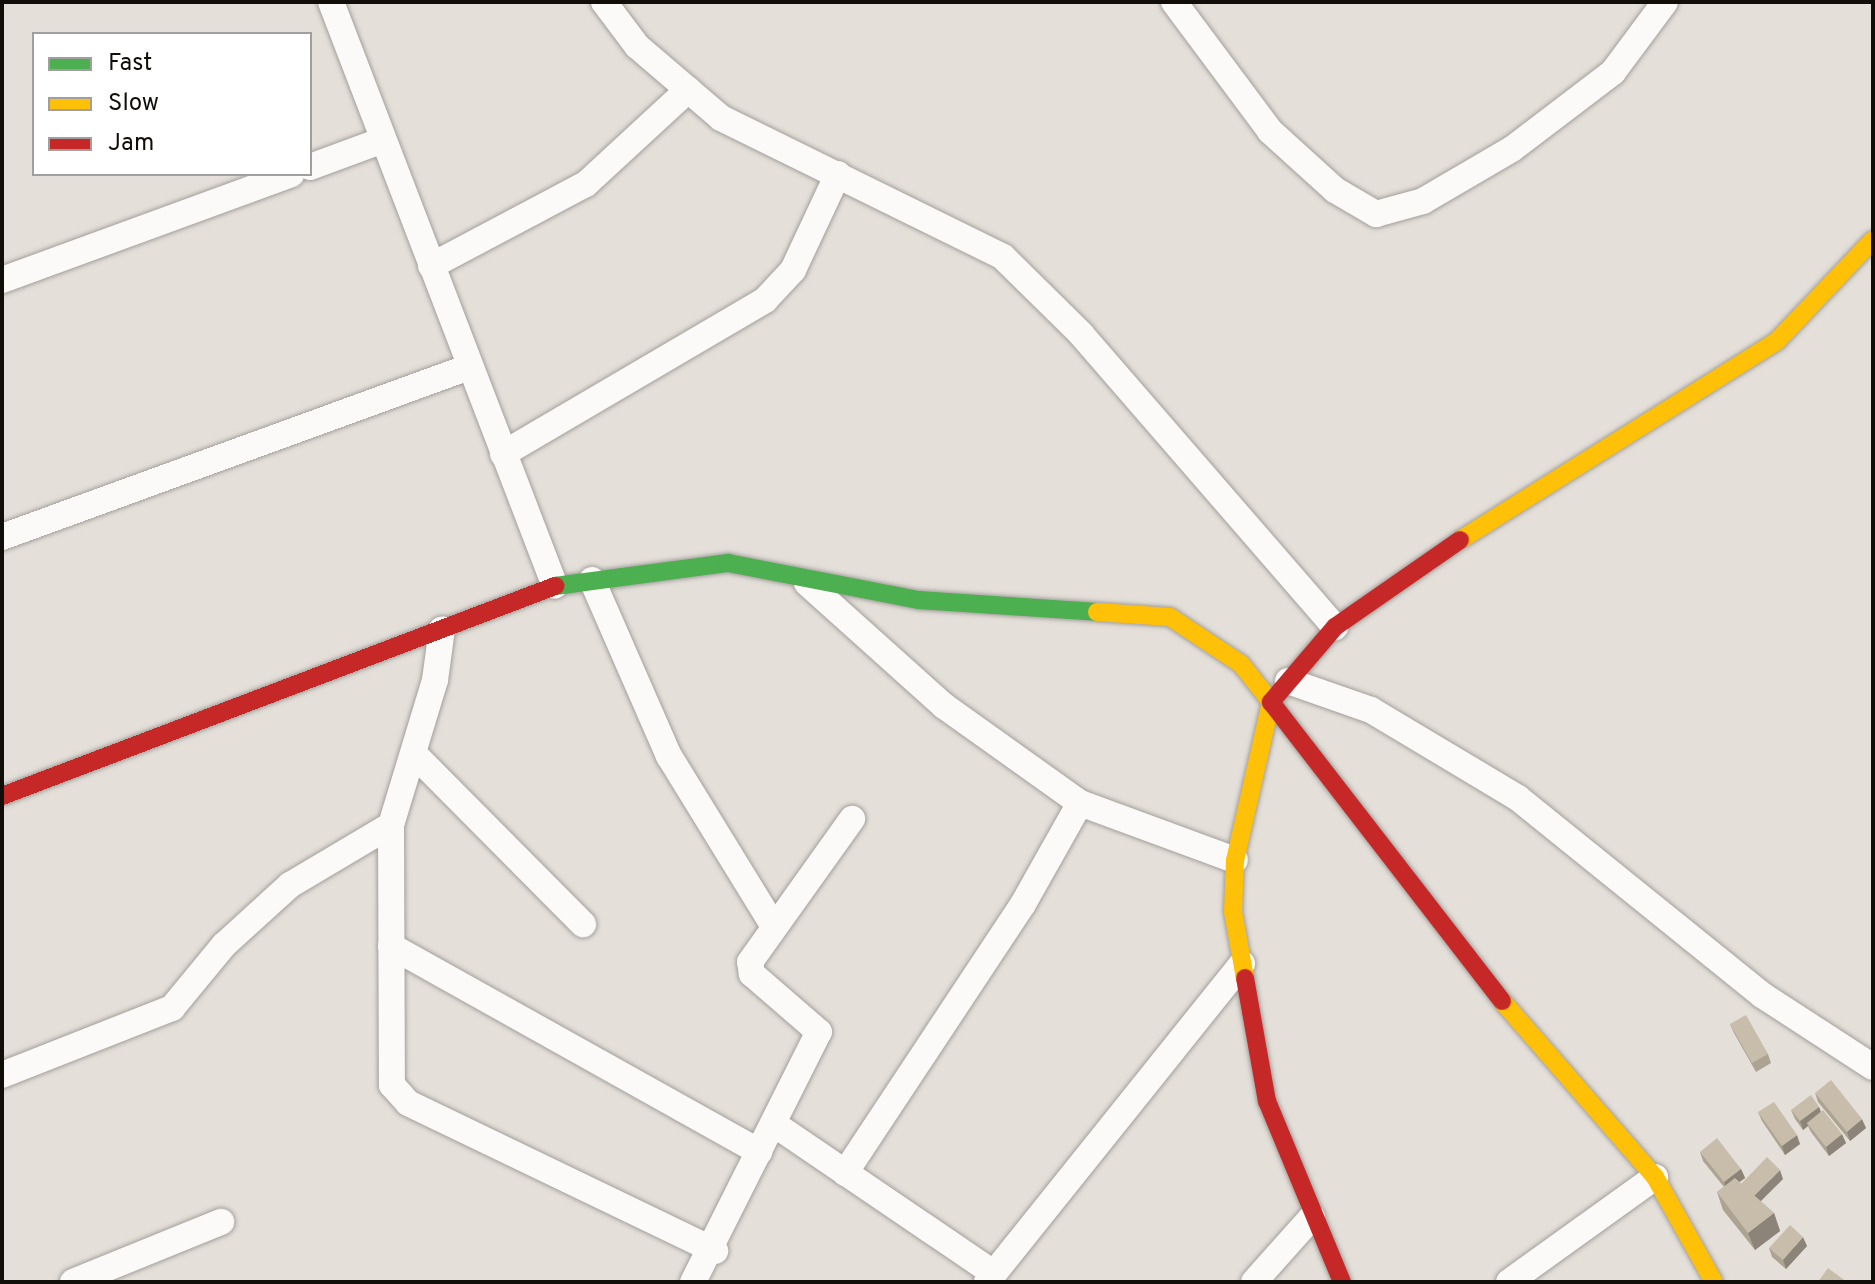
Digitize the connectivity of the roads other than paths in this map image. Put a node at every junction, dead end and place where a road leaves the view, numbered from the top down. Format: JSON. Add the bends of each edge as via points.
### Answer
{"nodes":[{"id":1,"x":604,"y":2,"type":"edge"},
{"id":2,"x":1174,"y":2,"type":"edge"},
{"id":3,"x":1665,"y":2,"type":"edge"},
{"id":4,"x":329,"y":6,"type":"edge"},
{"id":5,"x":688,"y":90,"type":"junction"},
{"id":6,"x":383,"y":140,"type":"junction"},
{"id":7,"x":312,"y":166,"type":"edge"},
{"id":8,"x":838,"y":174,"type":"junction"},
{"id":9,"x":286,"y":176,"type":"edge"},
{"id":10,"x":1873,"y":240,"type":"edge"},
{"id":11,"x":431,"y":266,"type":"junction"},
{"id":12,"x":2,"y":280,"type":"edge"},
{"id":13,"x":470,"y":367,"type":"junction"},
{"id":14,"x":503,"y":454,"type":"junction"},
{"id":15,"x":2,"y":537,"type":"edge"},
{"id":16,"x":592,"y":580,"type":"junction"},
{"id":17,"x":807,"y":583,"type":"junction"},
{"id":18,"x":555,"y":586,"type":"junction"},
{"id":19,"x":1335,"y":627,"type":"junction"},
{"id":20,"x":442,"y":629,"type":"junction"},
{"id":21,"x":1288,"y":681,"type":"junction"},
{"id":22,"x":1271,"y":702,"type":"junction"},
{"id":23,"x":414,"y":754,"type":"junction"},
{"id":24,"x":2,"y":796,"type":"edge"},
{"id":25,"x":1080,"y":803,"type":"junction"},
{"id":26,"x":852,"y":819,"type":"dead end"},
{"id":27,"x":391,"y":825,"type":"junction"},
{"id":28,"x":1235,"y":860,"type":"junction"},
{"id":29,"x":583,"y":924,"type":"dead end"},
{"id":30,"x":773,"y":925,"type":"junction"},
{"id":31,"x":391,"y":946,"type":"junction"},
{"id":32,"x":1242,"y":964,"type":"junction"},
{"id":33,"x":1873,"y":1067,"type":"edge"},
{"id":34,"x":2,"y":1075,"type":"edge"},
{"id":35,"x":774,"y":1124,"type":"junction"},
{"id":36,"x":759,"y":1152,"type":"junction"},
{"id":37,"x":845,"y":1173,"type":"junction"},
{"id":38,"x":1655,"y":1177,"type":"junction"},
{"id":39,"x":1312,"y":1217,"type":"junction"},
{"id":40,"x":221,"y":1222,"type":"dead end"},
{"id":41,"x":715,"y":1251,"type":"junction"},
{"id":42,"x":990,"y":1277,"type":"edge"},
{"id":43,"x":73,"y":1282,"type":"edge"},
{"id":44,"x":693,"y":1282,"type":"edge"},
{"id":45,"x":1254,"y":1282,"type":"edge"},
{"id":46,"x":1342,"y":1282,"type":"edge"},
{"id":47,"x":1509,"y":1282,"type":"edge"},
{"id":48,"x":1714,"y":1282,"type":"edge"}],
"edges":[{"from":1,"to":5,"type":"street","via":[[637,46]]},
{"from":2,"to":3,"type":"street","via":[[1270,131],[1335,190],[1376,214],[1423,201],[1512,149],[1613,72]]},
{"from":4,"to":6,"type":"street"},
{"from":5,"to":8,"type":"street","via":[[721,118]]},
{"from":5,"to":11,"type":"street","via":[[586,184]]},
{"from":6,"to":7,"type":"street"},
{"from":6,"to":11,"type":"street"},
{"from":8,"to":14,"type":"street","via":[[793,270],[765,300]]},
{"from":8,"to":19,"type":"street","via":[[1003,257],[1081,334]]},
{"from":9,"to":12,"type":"street"},
{"from":10,"to":19,"type":"street","via":[[1777,341],[1475,527]]},
{"from":11,"to":13,"type":"street"},
{"from":13,"to":14,"type":"street"},
{"from":13,"to":15,"type":"street"},
{"from":14,"to":18,"type":"street"},
{"from":16,"to":17,"type":"street","via":[[728,563]]},
{"from":16,"to":18,"type":"street"},
{"from":16,"to":30,"type":"street","via":[[669,756]]},
{"from":17,"to":22,"type":"street","via":[[918,600],[1170,617],[1241,664]]},
{"from":17,"to":25,"type":"street","via":[[944,706]]},
{"from":18,"to":20,"type":"street"},
{"from":19,"to":21,"type":"street"},
{"from":20,"to":23,"type":"street"},
{"from":20,"to":24,"type":"street"},
{"from":21,"to":22,"type":"street"},
{"from":21,"to":33,"type":"street","via":[[1371,710],[1518,798],[1762,995]]},
{"from":22,"to":28,"type":"street"},
{"from":22,"to":38,"type":"street","via":[[1489,984]]},
{"from":23,"to":27,"type":"street"},
{"from":23,"to":29,"type":"street"},
{"from":25,"to":28,"type":"street"},
{"from":25,"to":37,"type":"street","via":[[1023,904]]},
{"from":26,"to":30,"type":"street"},
{"from":27,"to":31,"type":"street"},
{"from":27,"to":34,"type":"street","via":[[290,885],[224,945],[172,1008]]},
{"from":28,"to":32,"type":"street","via":[[1233,912]]},
{"from":30,"to":35,"type":"street","via":[[749,968],[819,1032]]},
{"from":31,"to":36,"type":"street"},
{"from":31,"to":41,"type":"street","via":[[392,1085],[408,1103]]},
{"from":32,"to":39,"type":"street","via":[[1267,1101]]},
{"from":32,"to":42,"type":"street"},
{"from":35,"to":36,"type":"street"},
{"from":35,"to":37,"type":"street"},
{"from":36,"to":41,"type":"street"},
{"from":37,"to":42,"type":"street"},
{"from":38,"to":47,"type":"street"},
{"from":38,"to":48,"type":"street","via":[[1688,1247]]},
{"from":39,"to":45,"type":"street"},
{"from":39,"to":46,"type":"street"},
{"from":40,"to":43,"type":"street"},
{"from":41,"to":44,"type":"street"}]}
